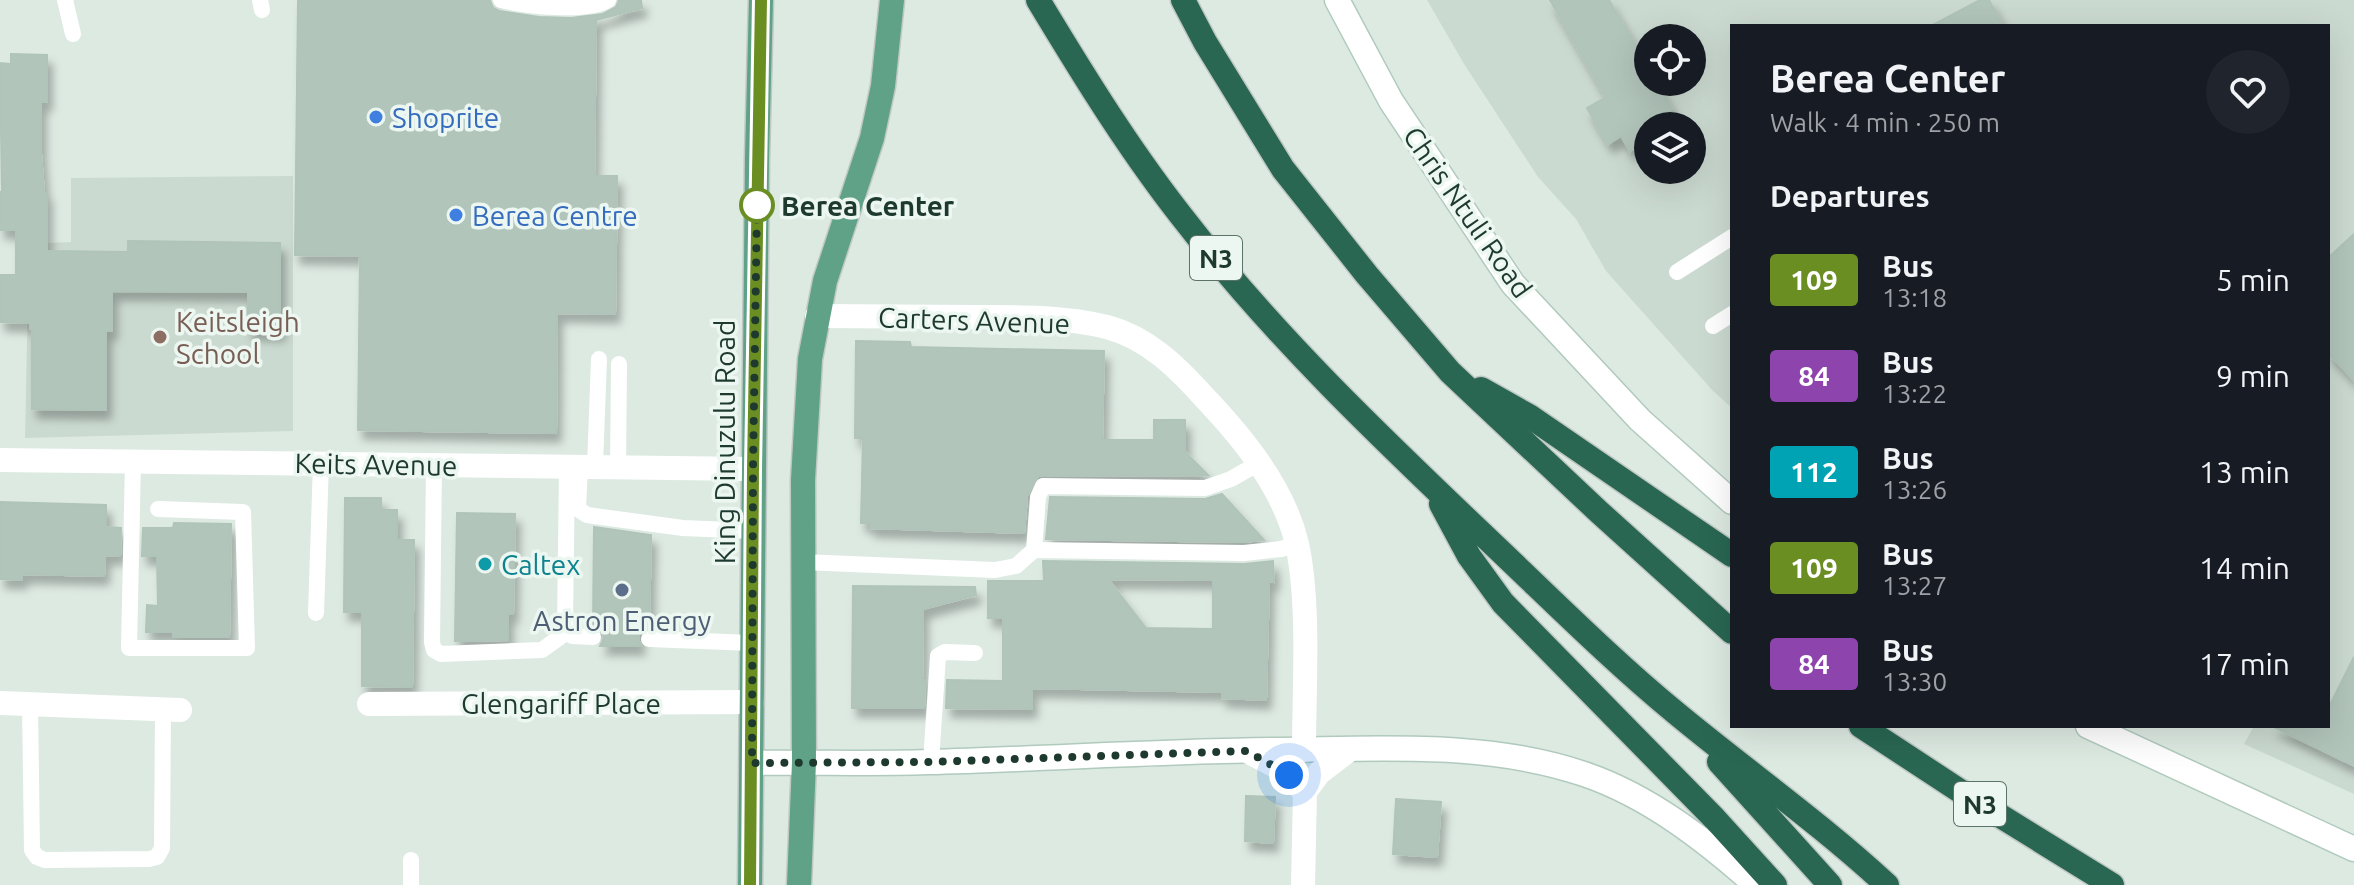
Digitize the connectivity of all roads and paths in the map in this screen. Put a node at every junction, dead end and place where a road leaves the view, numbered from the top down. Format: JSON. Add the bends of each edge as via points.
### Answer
{"nodes":[{"id":1,"x":65,"y":0,"type":"edge"},
{"id":2,"x":501,"y":0,"type":"edge"},
{"id":3,"x":579,"y":0,"type":"edge"},
{"id":4,"x":598,"y":0,"type":"edge"},
{"id":5,"x":608,"y":0,"type":"edge"},
{"id":6,"x":761,"y":0,"type":"edge"},
{"id":7,"x":892,"y":0,"type":"edge"},
{"id":8,"x":1038,"y":0,"type":"edge"},
{"id":9,"x":1183,"y":0,"type":"edge"},
{"id":10,"x":1337,"y":0,"type":"edge"},
{"id":11,"x":73,"y":34,"type":"dead end"},
{"id":12,"x":1730,"y":238,"type":"edge"},
{"id":13,"x":1677,"y":272,"type":"dead end"},
{"id":14,"x":1730,"y":315,"type":"edge"},
{"id":15,"x":817,"y":316,"type":"junction"},
{"id":16,"x":1713,"y":326,"type":"dead end"},
{"id":17,"x":599,"y":359,"type":"dead end"},
{"id":18,"x":619,"y":364,"type":"dead end"},
{"id":19,"x":1450,"y":372,"type":"junction"},
{"id":20,"x":0,"y":460,"type":"edge"},
{"id":21,"x":133,"y":461,"type":"junction"},
{"id":22,"x":321,"y":463,"type":"junction"},
{"id":23,"x":1259,"y":463,"type":"junction"},
{"id":24,"x":434,"y":464,"type":"junction"},
{"id":25,"x":590,"y":466,"type":"junction"},
{"id":26,"x":753,"y":469,"type":"junction"},
{"id":27,"x":1431,"y":485,"type":"junction"},
{"id":28,"x":1730,"y":500,"type":"edge"},
{"id":29,"x":158,"y":509,"type":"dead end"},
{"id":30,"x":753,"y":531,"type":"junction"},
{"id":31,"x":1297,"y":544,"type":"junction"},
{"id":32,"x":1034,"y":550,"type":"junction"},
{"id":33,"x":1730,"y":554,"type":"edge"},
{"id":34,"x":802,"y":562,"type":"junction"},
{"id":35,"x":316,"y":613,"type":"dead end"},
{"id":36,"x":1730,"y":630,"type":"edge"},
{"id":37,"x":567,"y":632,"type":"junction"},
{"id":38,"x":593,"y":637,"type":"dead end"},
{"id":39,"x":649,"y":639,"type":"dead end"},
{"id":40,"x":753,"y":643,"type":"junction"},
{"id":41,"x":975,"y":653,"type":"dead end"},
{"id":42,"x":752,"y":702,"type":"junction"},
{"id":43,"x":0,"y":703,"type":"edge"},
{"id":44,"x":30,"y":704,"type":"junction"},
{"id":45,"x":369,"y":704,"type":"dead end"},
{"id":46,"x":171,"y":709,"type":"joint"},
{"id":47,"x":1674,"y":712,"type":"junction"},
{"id":48,"x":1864,"y":728,"type":"edge"},
{"id":49,"x":2092,"y":728,"type":"edge"},
{"id":50,"x":1304,"y":750,"type":"junction"},
{"id":51,"x":1349,"y":750,"type":"junction"},
{"id":52,"x":1247,"y":751,"type":"junction"},
{"id":53,"x":804,"y":762,"type":"junction"},
{"id":54,"x":931,"y":762,"type":"junction"},
{"id":55,"x":752,"y":763,"type":"junction"},
{"id":56,"x":1305,"y":792,"type":"junction"},
{"id":57,"x":2354,"y":849,"type":"edge"},
{"id":58,"x":411,"y":860,"type":"dead end"},
{"id":59,"x":2106,"y":881,"type":"edge"},
{"id":60,"x":411,"y":885,"type":"edge"},
{"id":61,"x":750,"y":885,"type":"edge"},
{"id":62,"x":799,"y":885,"type":"edge"},
{"id":63,"x":1303,"y":885,"type":"edge"},
{"id":64,"x":1756,"y":885,"type":"edge"},
{"id":65,"x":1775,"y":885,"type":"edge"},
{"id":66,"x":1830,"y":885,"type":"edge"},
{"id":67,"x":1887,"y":885,"type":"edge"},
{"id":68,"x":2135,"y":885,"type":"edge"}],
"edges":[{"from":1,"to":11,"type":"lane"},
{"from":2,"to":5,"type":"lane","via":[[595,6]]},
{"from":3,"to":4,"type":"lane"},
{"from":6,"to":26,"type":"main road","name":"King Dinuzulu Road"},
{"from":7,"to":15,"type":"main road","via":[[872,138]]},
{"from":8,"to":27,"type":"highway","number":"N3","via":[[1091,88],[1189,226],[1278,332]]},
{"from":9,"to":19,"type":"highway","via":[[1283,169]]},
{"from":10,"to":28,"type":"street","name":"Chris Ntuli Road","via":[[1391,101],[1513,284],[1640,420]]},
{"from":12,"to":13,"type":"lane"},
{"from":14,"to":16,"type":"lane"},
{"from":15,"to":23,"type":"street","name":"Carters Avenue","via":[[1055,318],[1109,328],[1174,364]]},
{"from":15,"to":34,"type":"main road","via":[[809,374]]},
{"from":17,"to":25,"type":"lane"},
{"from":18,"to":25,"type":"lane"},
{"from":19,"to":33,"type":"highway","via":[[1529,416]]},
{"from":19,"to":36,"type":"highway"},
{"from":20,"to":21,"type":"street","name":"Keits Avenue"},
{"from":21,"to":22,"type":"street","name":"Keits Avenue"},
{"from":21,"to":29,"type":"lane","via":[[129,648],[247,648],[243,512]]},
{"from":22,"to":24,"type":"street","name":"Keits Avenue"},
{"from":22,"to":35,"type":"lane"},
{"from":23,"to":31,"type":"street","name":"Carters Avenue"},
{"from":23,"to":32,"type":"lane","via":[[1205,488],[1043,486]]},
{"from":24,"to":25,"type":"street","name":"Keits Avenue"},
{"from":24,"to":37,"type":"lane","via":[[434,650],[542,650]]},
{"from":25,"to":26,"type":"street","name":"Keits Avenue"},
{"from":25,"to":30,"type":"lane","via":[[578,509],[587,515]]},
{"from":25,"to":37,"type":"lane"},
{"from":26,"to":30,"type":"main road","name":"King Dinuzulu Road"},
{"from":27,"to":47,"type":"highway","number":"N3"},
{"from":27,"to":65,"type":"highway","via":[[1469,556],[1503,603]]},
{"from":30,"to":40,"type":"main road","name":"King Dinuzulu Road"},
{"from":31,"to":32,"type":"lane","via":[[1244,553]]},
{"from":31,"to":50,"type":"street","name":"Carters Avenue","via":[[1303,596]]},
{"from":32,"to":34,"type":"lane","via":[[1016,566],[995,570]]},
{"from":34,"to":53,"type":"main road"},
{"from":37,"to":38,"type":"lane"},
{"from":39,"to":40,"type":"lane"},
{"from":40,"to":42,"type":"main road","name":"King Dinuzulu Road"},
{"from":41,"to":54,"type":"lane","via":[[938,656]]},
{"from":42,"to":45,"type":"street","name":"Glengariff Place"},
{"from":42,"to":55,"type":"main road","name":"King Dinuzulu Road"},
{"from":43,"to":44,"type":"street"},
{"from":44,"to":46,"type":"street"},
{"from":44,"to":46,"type":"lane","via":[[32,850],[45,860],[157,857],[162,848]]},
{"from":47,"to":66,"type":"highway"},
{"from":47,"to":67,"type":"highway","number":"N3"},
{"from":48,"to":59,"type":"highway","number":"N3"},
{"from":49,"to":57,"type":"street"},
{"from":50,"to":51,"type":"street"},
{"from":50,"to":52,"type":"street"},
{"from":51,"to":56,"type":"street","via":[[1319,773]]},
{"from":51,"to":64,"type":"street","via":[[1496,755],[1585,774],[1641,799]]},
{"from":52,"to":54,"type":"street"},
{"from":52,"to":56,"type":"street","via":[[1281,769]]},
{"from":53,"to":54,"type":"street"},
{"from":53,"to":55,"type":"street"},
{"from":53,"to":62,"type":"main road"},
{"from":55,"to":61,"type":"main road","name":"King Dinuzulu Road"},
{"from":56,"to":63,"type":"street"},
{"from":58,"to":60,"type":"lane"},
{"from":59,"to":68,"type":"highway"}]}
